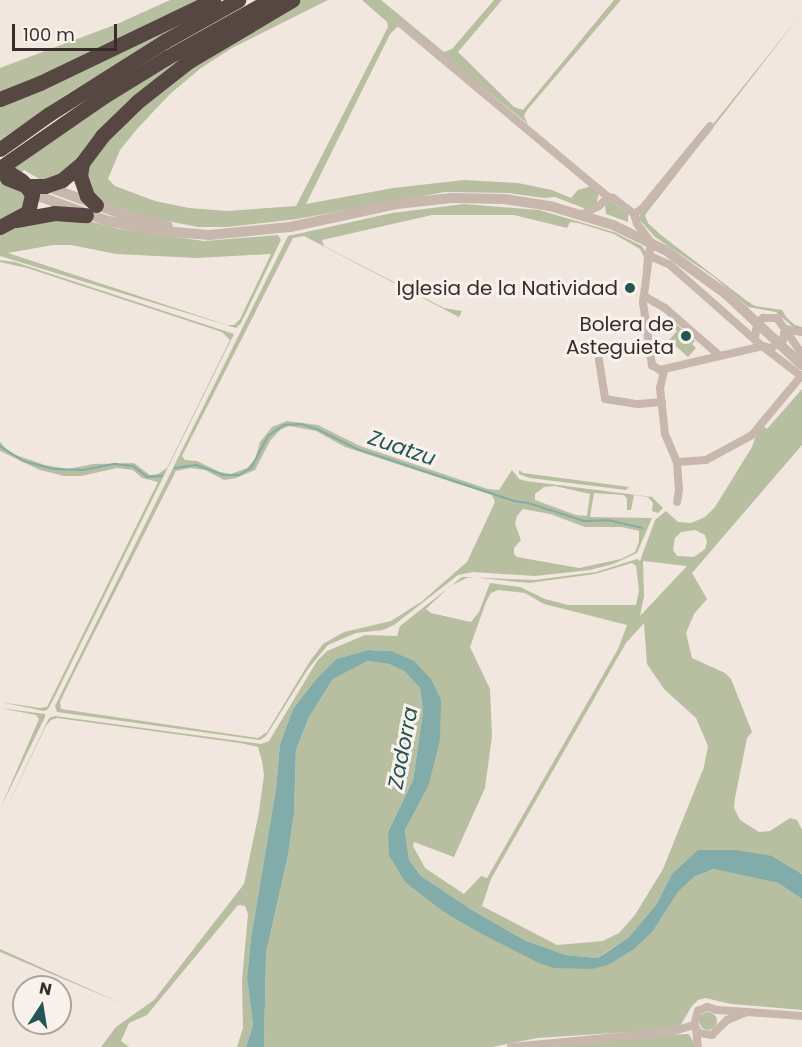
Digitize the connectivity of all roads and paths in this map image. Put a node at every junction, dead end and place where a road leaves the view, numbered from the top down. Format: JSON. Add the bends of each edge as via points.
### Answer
{"nodes":[{"id":1,"x":213,"y":0,"type":"edge"},
{"id":2,"x":238,"y":0,"type":"edge"},
{"id":3,"x":270,"y":0,"type":"edge"},
{"id":4,"x":292,"y":0,"type":"edge"},
{"id":5,"x":402,"y":24,"type":"dead end"},
{"id":6,"x":0,"y":99,"type":"edge"},
{"id":7,"x":710,"y":126,"type":"dead end"},
{"id":8,"x":0,"y":149,"type":"edge"},
{"id":9,"x":82,"y":163,"type":"junction"},
{"id":10,"x":0,"y":168,"type":"edge"},
{"id":11,"x":0,"y":176,"type":"edge"},
{"id":12,"x":26,"y":184,"type":"junction"},
{"id":13,"x":608,"y":197,"type":"junction"},
{"id":14,"x":599,"y":206,"type":"junction"},
{"id":15,"x":91,"y":210,"type":"junction"},
{"id":16,"x":583,"y":214,"type":"junction"},
{"id":17,"x":634,"y":216,"type":"junction"},
{"id":18,"x":16,"y":220,"type":"junction"},
{"id":19,"x":605,"y":222,"type":"junction"},
{"id":20,"x":0,"y":227,"type":"edge"},
{"id":21,"x":627,"y":231,"type":"junction"},
{"id":22,"x":651,"y":242,"type":"junction"},
{"id":23,"x":650,"y":256,"type":"junction"},
{"id":24,"x":644,"y":296,"type":"junction"},
{"id":25,"x":757,"y":323,"type":"junction"},
{"id":26,"x":785,"y":329,"type":"junction"},
{"id":27,"x":802,"y":332,"type":"edge"},
{"id":28,"x":755,"y":338,"type":"junction"},
{"id":29,"x":780,"y":345,"type":"junction"},
{"id":30,"x":762,"y":346,"type":"junction"},
{"id":31,"x":802,"y":354,"type":"edge"},
{"id":32,"x":720,"y":357,"type":"junction"},
{"id":33,"x":599,"y":360,"type":"dead end"},
{"id":34,"x":664,"y":371,"type":"junction"},
{"id":35,"x":802,"y":372,"type":"edge"},
{"id":36,"x":662,"y":402,"type":"junction"},
{"id":37,"x":677,"y":462,"type":"junction"},
{"id":38,"x":677,"y":502,"type":"dead end"},
{"id":39,"x":717,"y":1010,"type":"junction"},
{"id":40,"x":747,"y":1012,"type":"junction"},
{"id":41,"x":802,"y":1016,"type":"edge"},
{"id":42,"x":722,"y":1026,"type":"junction"},
{"id":43,"x":695,"y":1027,"type":"junction"},
{"id":44,"x":712,"y":1035,"type":"junction"},
{"id":45,"x":511,"y":1047,"type":"edge"},
{"id":46,"x":698,"y":1047,"type":"edge"},
{"id":47,"x":703,"y":1047,"type":"edge"}],
"edges":[{"from":1,"to":6,"type":"highway"},
{"from":2,"to":8,"type":"highway","via":[[165,41]]},
{"from":3,"to":10,"type":"highway","via":[[122,85]]},
{"from":4,"to":9,"type":"highway","via":[[213,45],[162,81],[107,130]]},
{"from":5,"to":13,"type":"street"},
{"from":7,"to":17,"type":"street"},
{"from":9,"to":12,"type":"highway","via":[[62,180]]},
{"from":9,"to":15,"type":"highway","via":[[80,176]]},
{"from":10,"to":12,"type":"highway","bridge":true},
{"from":11,"to":12,"type":"highway"},
{"from":12,"to":15,"type":"street"},
{"from":12,"to":18,"type":"highway","via":[[28,212]]},
{"from":13,"to":14,"type":"street"},
{"from":13,"to":17,"type":"street"},
{"from":14,"to":16,"type":"street"},
{"from":14,"to":19,"type":"street"},
{"from":15,"to":16,"type":"street","via":[[182,229],[240,233],[290,227],[397,204],[452,198],[522,201]]},
{"from":15,"to":18,"type":"highway"},
{"from":16,"to":19,"type":"street"},
{"from":17,"to":21,"type":"street"},
{"from":17,"to":22,"type":"street"},
{"from":18,"to":20,"type":"highway"},
{"from":19,"to":21,"type":"street"},
{"from":21,"to":22,"type":"street"},
{"from":22,"to":23,"type":"street"},
{"from":22,"to":25,"type":"street","via":[[713,284]]},
{"from":23,"to":24,"type":"street"},
{"from":23,"to":28,"type":"street","via":[[670,264]]},
{"from":24,"to":32,"type":"street","via":[[665,308]]},
{"from":24,"to":34,"type":"street","via":[[652,365]]},
{"from":25,"to":26,"type":"street","via":[[777,318]]},
{"from":25,"to":28,"type":"street"},
{"from":25,"to":29,"type":"street"},
{"from":26,"to":27,"type":"street"},
{"from":26,"to":29,"type":"street"},
{"from":26,"to":31,"type":"street"},
{"from":28,"to":30,"type":"street"},
{"from":29,"to":30,"type":"street"},
{"from":29,"to":35,"type":"street"},
{"from":30,"to":32,"type":"street"},
{"from":30,"to":35,"type":"street"},
{"from":32,"to":34,"type":"street"},
{"from":33,"to":36,"type":"street","via":[[605,399],[638,404]]},
{"from":34,"to":36,"type":"street"},
{"from":35,"to":37,"type":"street","via":[[752,435],[706,460]]},
{"from":36,"to":37,"type":"street","via":[[665,434]]},
{"from":37,"to":38,"type":"street"},
{"from":39,"to":40,"type":"street"},
{"from":39,"to":42,"type":"street"},
{"from":39,"to":43,"type":"street","via":[[707,1007],[698,1011]]},
{"from":40,"to":41,"type":"street"},
{"from":40,"to":42,"type":"street"},
{"from":42,"to":44,"type":"street"},
{"from":43,"to":44,"type":"street","via":[[703,1035]]},
{"from":43,"to":45,"type":"street"},
{"from":43,"to":46,"type":"street"},
{"from":44,"to":47,"type":"street"}]}
